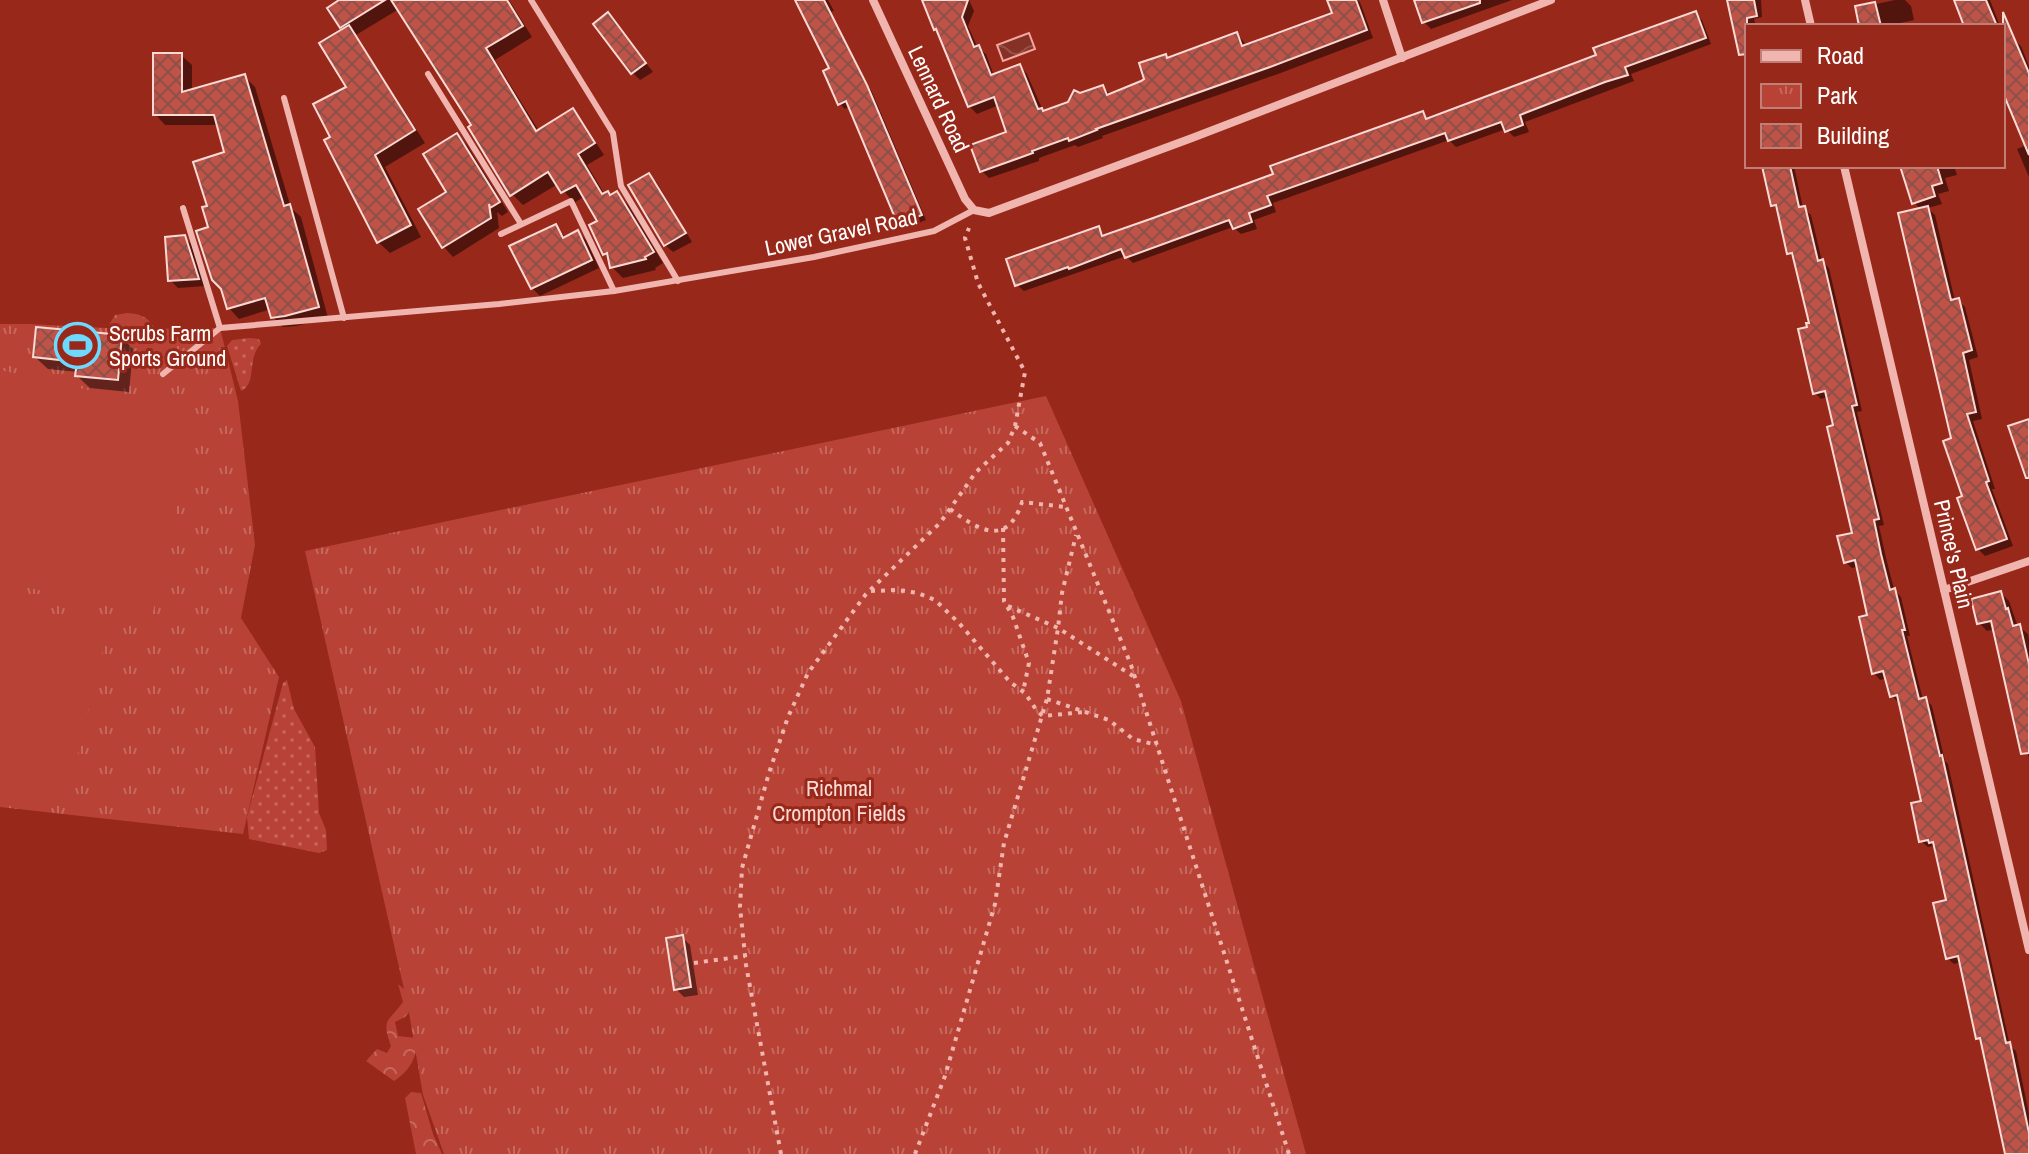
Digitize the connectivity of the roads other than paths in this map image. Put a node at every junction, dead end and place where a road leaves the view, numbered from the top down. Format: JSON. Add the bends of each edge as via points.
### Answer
{"nodes":[{"id":1,"x":531,"y":0,"type":"edge"},
{"id":2,"x":873,"y":0,"type":"edge"},
{"id":3,"x":1383,"y":0,"type":"edge"},
{"id":4,"x":1551,"y":0,"type":"edge"},
{"id":5,"x":1805,"y":0,"type":"edge"},
{"id":6,"x":1811,"y":24,"type":"edge"},
{"id":7,"x":1402,"y":58,"type":"junction"},
{"id":8,"x":428,"y":74,"type":"dead end"},
{"id":9,"x":284,"y":98,"type":"dead end"},
{"id":10,"x":1844,"y":168,"type":"edge"},
{"id":11,"x":183,"y":208,"type":"dead end"},
{"id":12,"x":974,"y":210,"type":"junction"},
{"id":13,"x":521,"y":224,"type":"junction"},
{"id":14,"x":501,"y":234,"type":"dead end"},
{"id":15,"x":678,"y":281,"type":"junction"},
{"id":16,"x":614,"y":291,"type":"junction"},
{"id":17,"x":344,"y":318,"type":"junction"},
{"id":18,"x":220,"y":328,"type":"junction"},
{"id":19,"x":163,"y":374,"type":"dead end"},
{"id":20,"x":2029,"y":561,"type":"edge"},
{"id":21,"x":1944,"y":590,"type":"junction"},
{"id":22,"x":2029,"y":950,"type":"edge"}],
"edges":[{"from":1,"to":15,"type":"lane","via":[[613,133],[621,186]]},
{"from":2,"to":12,"type":"street","name":"Lennard Road"},
{"from":3,"to":7,"type":"street"},
{"from":4,"to":7,"type":"street","name":"Lower Gravel Road"},
{"from":5,"to":6,"type":"street"},
{"from":7,"to":12,"type":"street","name":"Lower Gravel Road","via":[[989,213]]},
{"from":8,"to":13,"type":"lane"},
{"from":9,"to":17,"type":"lane"},
{"from":10,"to":21,"type":"street","name":"Prince's Plain"},
{"from":11,"to":18,"type":"lane"},
{"from":12,"to":15,"type":"lane","name":"Lower Gravel Road","via":[[934,231]]},
{"from":13,"to":14,"type":"lane"},
{"from":13,"to":16,"type":"lane","via":[[571,201]]},
{"from":15,"to":16,"type":"lane","name":"Lower Gravel Road"},
{"from":16,"to":17,"type":"lane","name":"Lower Gravel Road"},
{"from":17,"to":18,"type":"lane","name":"Lower Gravel Road"},
{"from":18,"to":19,"type":"lane"},
{"from":20,"to":21,"type":"street"},
{"from":21,"to":22,"type":"street","name":"Prince's Plain"}]}
